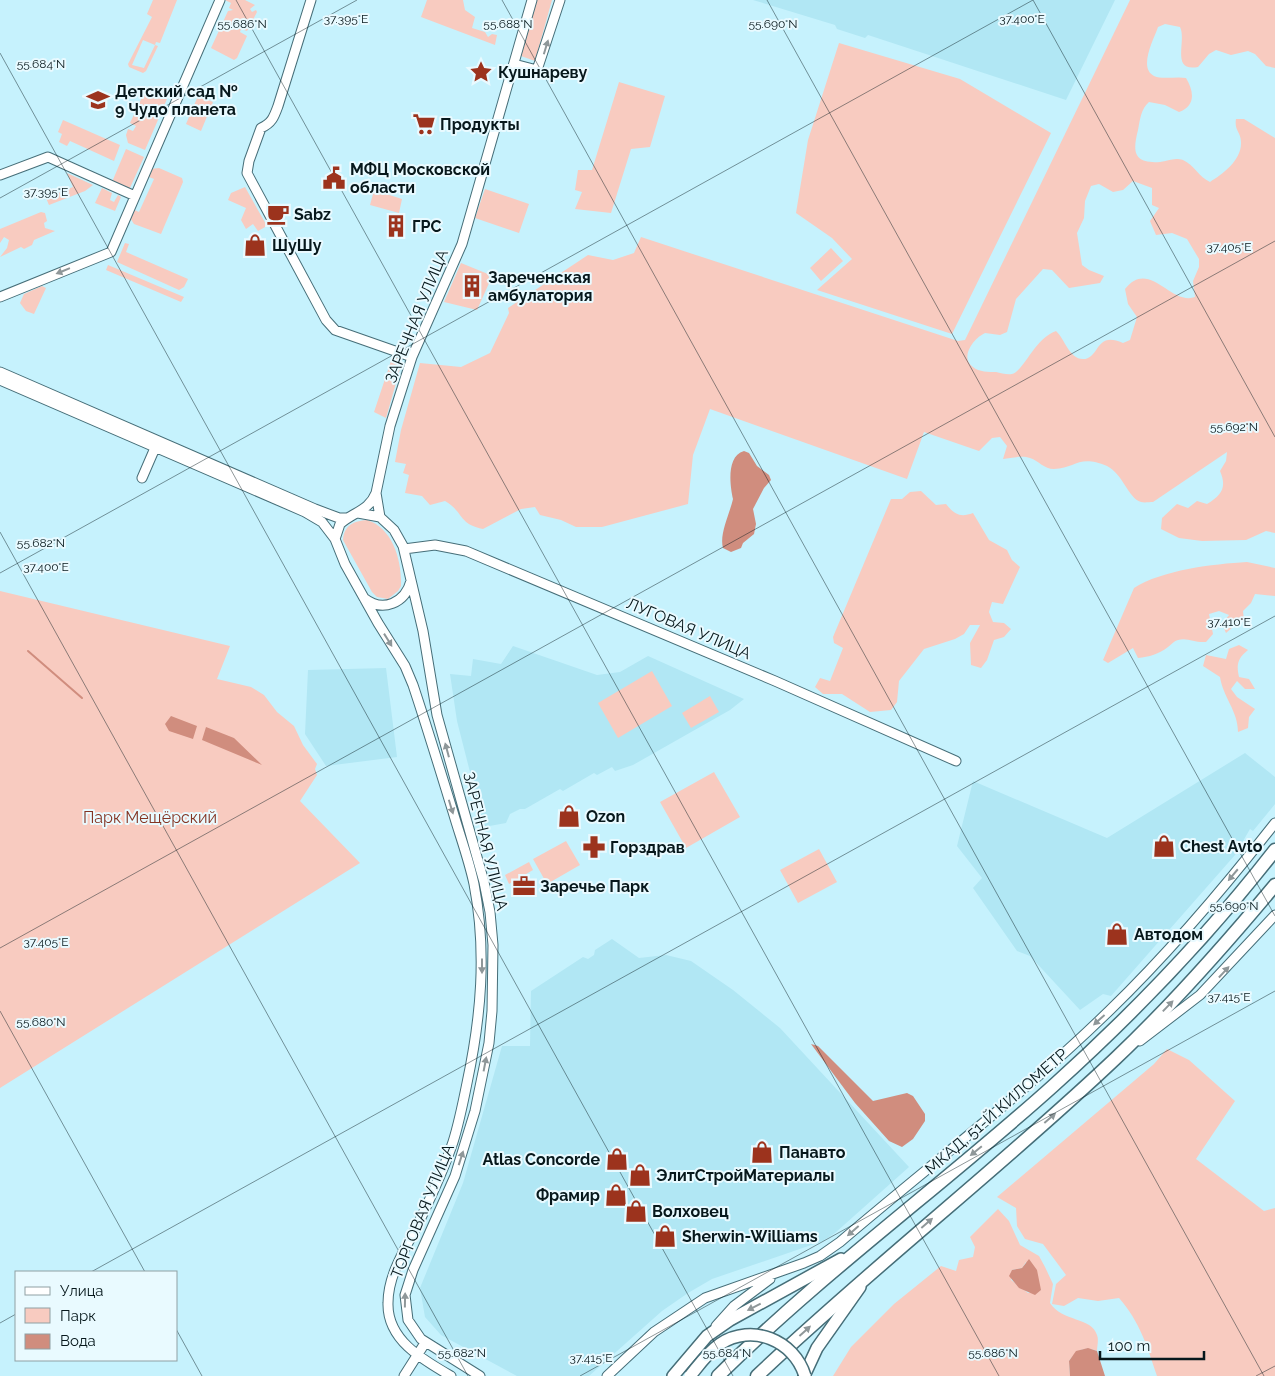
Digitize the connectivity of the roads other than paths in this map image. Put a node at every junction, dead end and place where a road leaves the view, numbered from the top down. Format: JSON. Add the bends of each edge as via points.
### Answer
{"nodes":[{"id":1,"x":220,"y":0,"type":"edge"},
{"id":2,"x":311,"y":0,"type":"edge"},
{"id":3,"x":532,"y":0,"type":"edge"},
{"id":4,"x":560,"y":0,"type":"edge"},
{"id":5,"x":514,"y":64,"type":"junction"},
{"id":6,"x":0,"y":175,"type":"edge"},
{"id":7,"x":135,"y":196,"type":"junction"},
{"id":8,"x":0,"y":297,"type":"edge"},
{"id":9,"x":412,"y":357,"type":"junction"},
{"id":10,"x":0,"y":372,"type":"edge"},
{"id":11,"x":0,"y":380,"type":"edge"},
{"id":12,"x":156,"y":448,"type":"junction"},
{"id":13,"x":142,"y":478,"type":"dead end"},
{"id":14,"x":376,"y":493,"type":"junction"},
{"id":15,"x":358,"y":514,"type":"junction"},
{"id":16,"x":346,"y":518,"type":"junction"},
{"id":17,"x":380,"y":518,"type":"junction"},
{"id":18,"x":336,"y":539,"type":"junction"},
{"id":19,"x":404,"y":549,"type":"junction"},
{"id":20,"x":411,"y":581,"type":"junction"},
{"id":21,"x":364,"y":598,"type":"junction"},
{"id":22,"x":956,"y":761,"type":"dead end"},
{"id":23,"x":1275,"y":823,"type":"edge"},
{"id":24,"x":1275,"y":850,"type":"edge"},
{"id":25,"x":1275,"y":885,"type":"edge"},
{"id":26,"x":1275,"y":915,"type":"edge"},
{"id":27,"x":1118,"y":1057,"type":"junction"},
{"id":28,"x":461,"y":1108,"type":"joint"},
{"id":29,"x":475,"y":1111,"type":"joint"},
{"id":30,"x":857,"y":1249,"type":"junction"},
{"id":31,"x":790,"y":1268,"type":"junction"},
{"id":32,"x":873,"y":1270,"type":"junction"},
{"id":33,"x":708,"y":1336,"type":"junction"},
{"id":34,"x":425,"y":1343,"type":"junction"},
{"id":35,"x":416,"y":1355,"type":"junction"},
{"id":36,"x":404,"y":1376,"type":"edge"},
{"id":37,"x":451,"y":1376,"type":"edge"},
{"id":38,"x":480,"y":1376,"type":"edge"},
{"id":39,"x":607,"y":1376,"type":"edge"},
{"id":40,"x":672,"y":1376,"type":"edge"},
{"id":41,"x":690,"y":1376,"type":"edge"},
{"id":42,"x":718,"y":1376,"type":"edge"},
{"id":43,"x":757,"y":1376,"type":"edge"},
{"id":44,"x":805,"y":1376,"type":"edge"}],
"edges":[{"from":1,"to":7,"type":"street"},
{"from":2,"to":9,"type":"street","via":[[273,119],[261,128],[247,173],[326,320],[335,330]]},
{"from":3,"to":5,"type":"street","name":"ЗАРЕЧНАЯ УЛИЦА"},
{"from":5,"to":4,"type":"street","one_way":true,"via":[[537,70]]},
{"from":5,"to":9,"type":"street","name":"ЗАРЕЧНАЯ УЛИЦА","via":[[462,244]]},
{"from":6,"to":7,"type":"street","via":[[48,157]]},
{"from":7,"to":8,"type":"street","one_way":true,"via":[[108,255]]},
{"from":9,"to":14,"type":"street","name":"ЗАРЕЧНАЯ УЛИЦА","via":[[390,426]]},
{"from":10,"to":16,"type":"street","via":[[308,506]]},
{"from":11,"to":12,"type":"street"},
{"from":12,"to":13,"type":"street"},
{"from":12,"to":18,"type":"street","via":[[305,512],[322,522]]},
{"from":14,"to":15,"type":"street","name":"ЗАРЕЧНАЯ УЛИЦА","via":[[373,501]]},
{"from":14,"to":17,"type":"street","name":"ЗАРЕЧНАЯ УЛИЦА"},
{"from":15,"to":16,"type":"street","name":"ЗАРЕЧНАЯ УЛИЦА"},
{"from":15,"to":17,"type":"street","name":"ЗАРЕЧНАЯ УЛИЦА"},
{"from":16,"to":18,"type":"street","via":[[340,524]]},
{"from":17,"to":19,"type":"street","name":"ЗАРЕЧНАЯ УЛИЦА","via":[[394,530]]},
{"from":18,"to":21,"type":"street","name":"ЗАРЕЧНАЯ УЛИЦА","via":[[345,564]]},
{"from":19,"to":20,"type":"street","name":"ЗАРЕЧНАЯ УЛИЦА"},
{"from":19,"to":22,"type":"street","name":"ЛУГОВАЯ УЛИЦА","via":[[440,545],[466,551],[769,678]]},
{"from":20,"to":21,"type":"street","via":[[406,594],[393,604],[376,605]]},
{"from":29,"to":20,"type":"street","name":"ЗАРЕЧНАЯ УЛИЦА","one_way":true,"via":[[492,1012],[490,912],[437,715]]},
{"from":21,"to":28,"type":"street","name":"ЗАРЕЧНАЯ УЛИЦА","one_way":true,"via":[[413,685],[474,883],[482,944],[481,1002]]},
{"from":23,"to":31,"type":"street","one_way":true,"via":[[1220,890],[1110,1010],[840,1242],[820,1256]]},
{"from":24,"to":30,"type":"highway","name":"МКАД, 51-Й КИЛОМЕТР","one_way":true,"via":[[1234,901],[1112,1031],[1039,1098]]},
{"from":27,"to":25,"type":"highway","one_way":true,"via":[[1192,980]]},
{"from":27,"to":26,"type":"street","one_way":true,"via":[[1200,995]]},
{"from":32,"to":27,"type":"highway","one_way":true},
{"from":28,"to":35,"type":"street","name":"ТОРГОВАЯ УЛИЦА","via":[[441,1174],[396,1268],[389,1292],[391,1320],[404,1343]]},
{"from":34,"to":29,"type":"street","name":"ТОРГОВАЯ УЛИЦА","one_way":true,"via":[[408,1320],[405,1308],[407,1284],[455,1176]]},
{"from":30,"to":33,"type":"main road","one_way":true},
{"from":30,"to":42,"type":"highway","name":"МКАД, 51-Й КИЛОМЕТР"},
{"from":31,"to":33,"type":"street","via":[[752,1291]]},
{"from":31,"to":39,"type":"street","via":[[705,1298],[654,1332]]},
{"from":43,"to":32,"type":"highway","one_way":true},
{"from":32,"to":44,"type":"main road","via":[[817,1348]]},
{"from":33,"to":40,"type":"main road"},
{"from":34,"to":35,"type":"street"},
{"from":34,"to":38,"type":"street","name":"ТОРГОВАЯ УЛИЦА"},
{"from":35,"to":36,"type":"street"},
{"from":35,"to":37,"type":"street","name":"ТОРГОВАЯ УЛИЦА"},
{"from":41,"to":44,"type":"main road","bridge":true,"via":[[720,1344],[734,1337],[749,1335],[771,1339],[785,1346],[796,1357]]}]}
